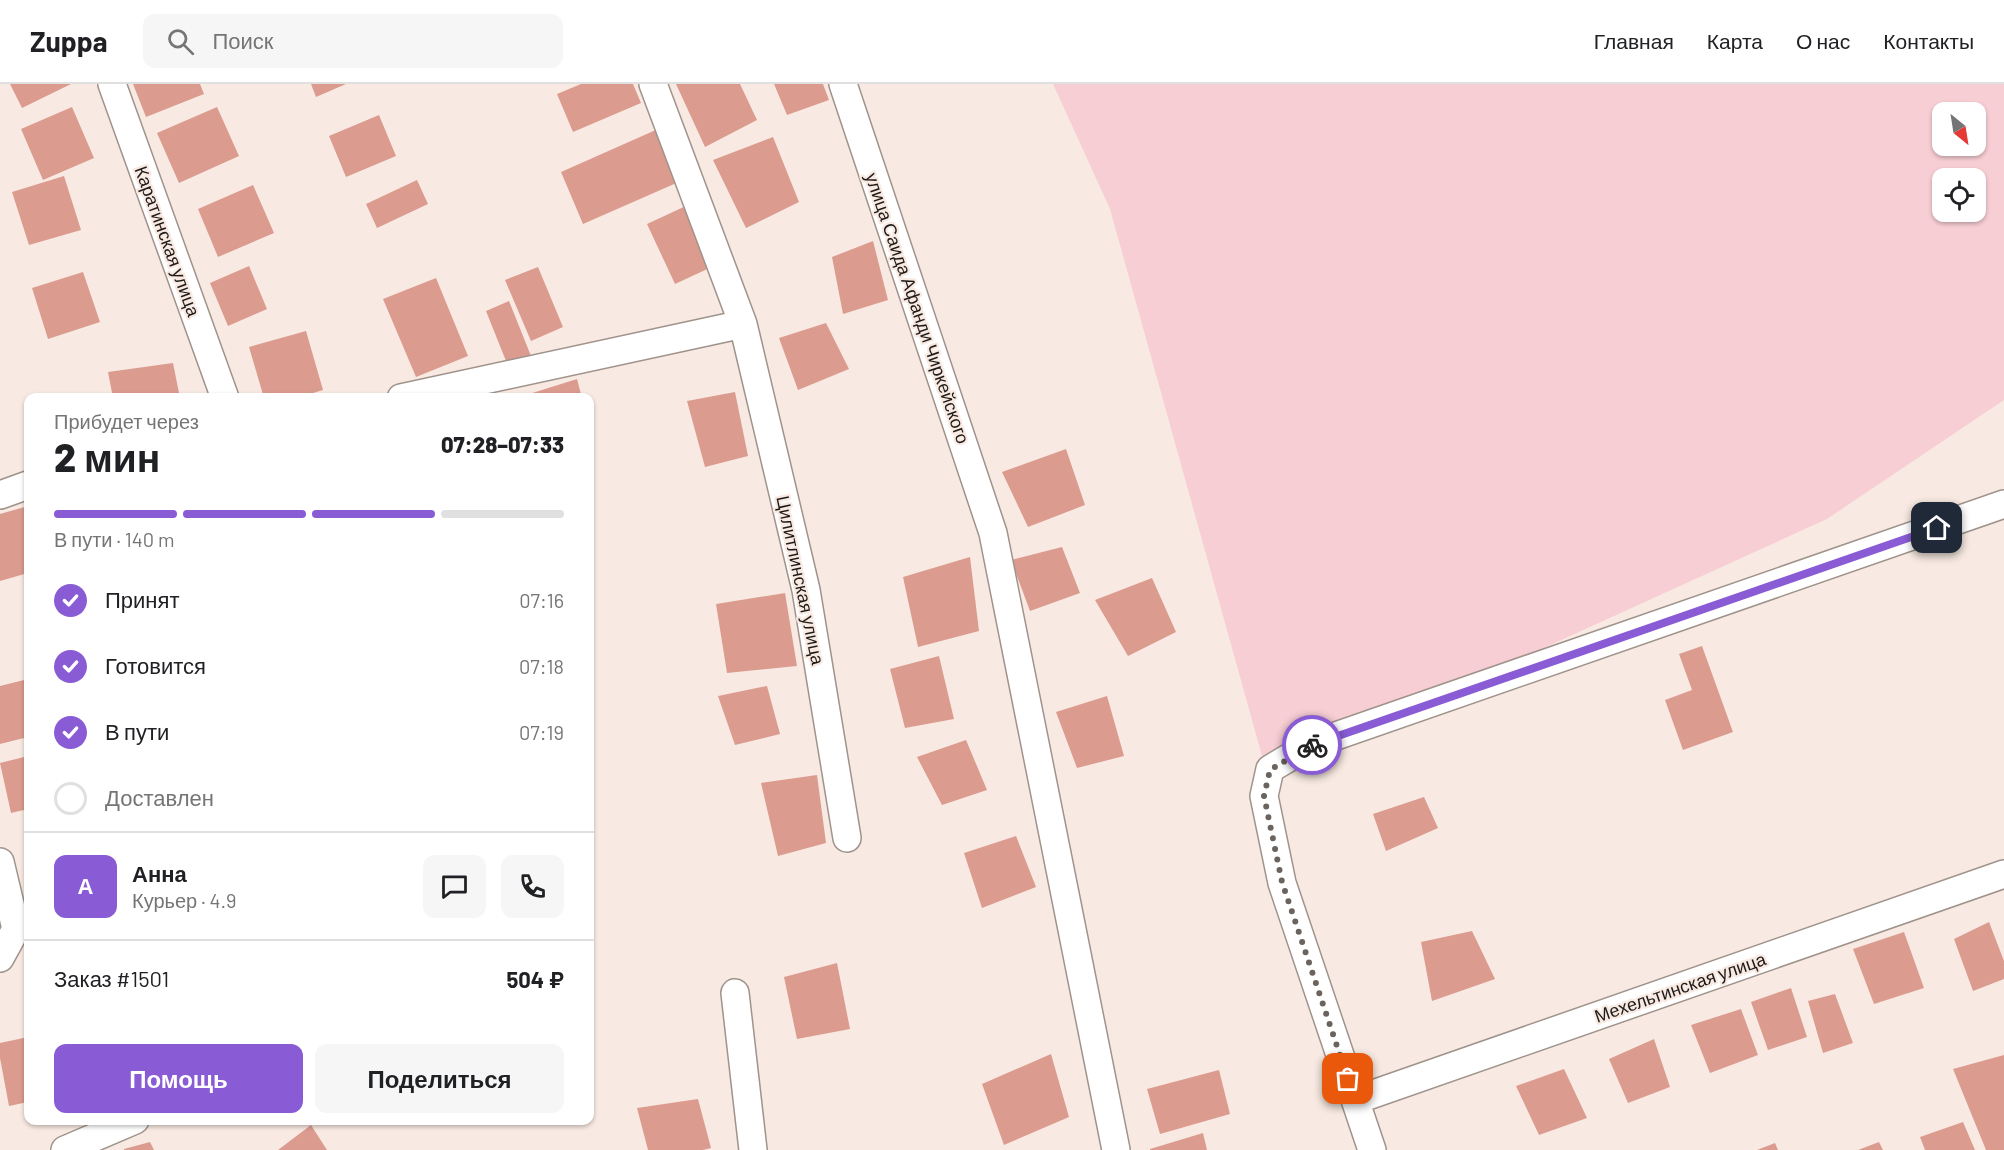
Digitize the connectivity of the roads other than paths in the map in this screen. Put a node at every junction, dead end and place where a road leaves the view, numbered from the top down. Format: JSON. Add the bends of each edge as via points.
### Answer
{"nodes":[{"id":1,"x":112,"y":84,"type":"edge"},
{"id":2,"x":653,"y":84,"type":"edge"},
{"id":3,"x":843,"y":84,"type":"edge"},
{"id":4,"x":743,"y":324,"type":"junction"},
{"id":5,"x":223,"y":393,"type":"edge"},
{"id":6,"x":424,"y":393,"type":"edge"},
{"id":7,"x":24,"y":486,"type":"edge"},
{"id":8,"x":0,"y":495,"type":"edge"},
{"id":9,"x":2004,"y":504,"type":"edge"},
{"id":10,"x":847,"y":838,"type":"dead end"},
{"id":11,"x":0,"y":862,"type":"edge"},
{"id":12,"x":2004,"y":874,"type":"edge"},
{"id":13,"x":0,"y":958,"type":"edge"},
{"id":14,"x":735,"y":993,"type":"dead end"},
{"id":15,"x":1356,"y":1100,"type":"junction"},
{"id":16,"x":124,"y":1125,"type":"edge"},
{"id":17,"x":66,"y":1150,"type":"edge"},
{"id":18,"x":753,"y":1150,"type":"edge"},
{"id":19,"x":1116,"y":1150,"type":"edge"},
{"id":20,"x":1372,"y":1150,"type":"edge"}],
"edges":[{"from":1,"to":5,"type":"street","name":"Каратинская улица"},
{"from":2,"to":4,"type":"street","name":"Цилитлинская улица"},
{"from":3,"to":19,"type":"street","name":"улица Саида Афанди Чиркейского","via":[[993,533]]},
{"from":4,"to":6,"type":"street"},
{"from":4,"to":10,"type":"street","name":"Цилитлинская улица","via":[[806,590]]},
{"from":7,"to":8,"type":"street"},
{"from":9,"to":15,"type":"street","via":[[1310,745],[1270,770],[1264,796],[1282,882]]},
{"from":11,"to":13,"type":"street","via":[[16,929]]},
{"from":12,"to":15,"type":"street","name":"Мехельтинская улица"},
{"from":14,"to":18,"type":"street"},
{"from":15,"to":20,"type":"street"},
{"from":16,"to":17,"type":"street"}]}
